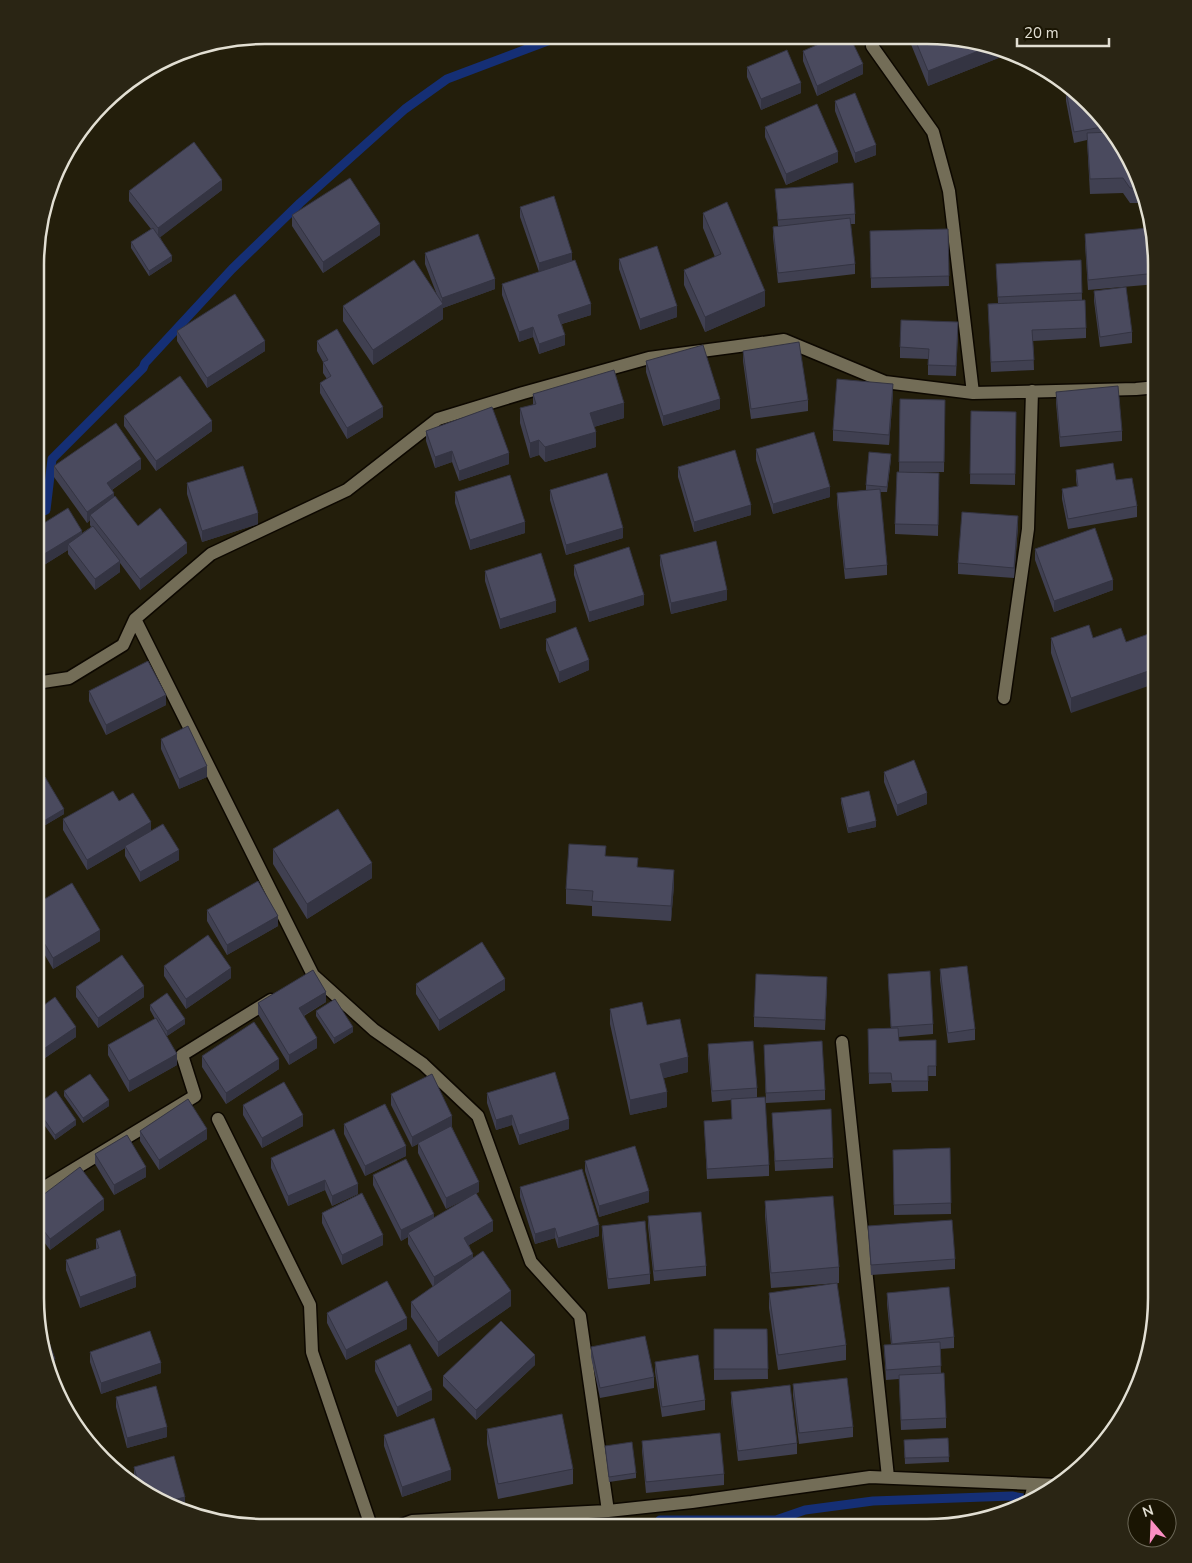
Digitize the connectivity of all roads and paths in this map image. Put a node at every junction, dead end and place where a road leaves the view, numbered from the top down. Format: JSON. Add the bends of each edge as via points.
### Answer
{"nodes":[{"id":1,"x":872,"y":46,"type":"dead end"},
{"id":2,"x":1148,"y":388,"type":"edge"},
{"id":3,"x":1032,"y":391,"type":"junction"},
{"id":4,"x":973,"y":393,"type":"junction"},
{"id":5,"x":136,"y":619,"type":"junction"},
{"id":6,"x":44,"y":682,"type":"edge"},
{"id":7,"x":1004,"y":698,"type":"dead end"},
{"id":8,"x":280,"y":995,"type":"edge"},
{"id":9,"x":842,"y":1042,"type":"dead end"},
{"id":10,"x":218,"y":1119,"type":"dead end"},
{"id":11,"x":44,"y":1188,"type":"edge"},
{"id":12,"x":888,"y":1477,"type":"junction"},
{"id":13,"x":1034,"y":1484,"type":"junction"},
{"id":14,"x":1046,"y":1485,"type":"edge"},
{"id":15,"x":1032,"y":1493,"type":"edge"},
{"id":16,"x":608,"y":1512,"type":"junction"},
{"id":17,"x":369,"y":1519,"type":"edge"},
{"id":18,"x":456,"y":1519,"type":"edge"}],
"edges":[{"from":1,"to":4,"type":"street","via":[[933,132],[948,191]]},
{"from":2,"to":3,"type":"street"},
{"from":3,"to":4,"type":"street"},
{"from":3,"to":7,"type":"street","via":[[1028,529]]},
{"from":4,"to":5,"type":"street","via":[[885,382],[784,340],[649,358],[523,392],[438,419],[347,490],[211,554]]},
{"from":5,"to":6,"type":"street","via":[[123,644],[69,678]]},
{"from":5,"to":16,"type":"street","via":[[309,977],[374,1030],[423,1064],[478,1116],[531,1262],[580,1316]]},
{"from":8,"to":11,"type":"street","via":[[182,1055],[195,1096]]},
{"from":9,"to":12,"type":"street"},
{"from":10,"to":17,"type":"street","via":[[310,1305],[312,1352]]},
{"from":12,"to":13,"type":"street"},
{"from":12,"to":16,"type":"street","via":[[870,1476]]},
{"from":13,"to":14,"type":"street"},
{"from":13,"to":15,"type":"street"},
{"from":16,"to":18,"type":"street"}]}
